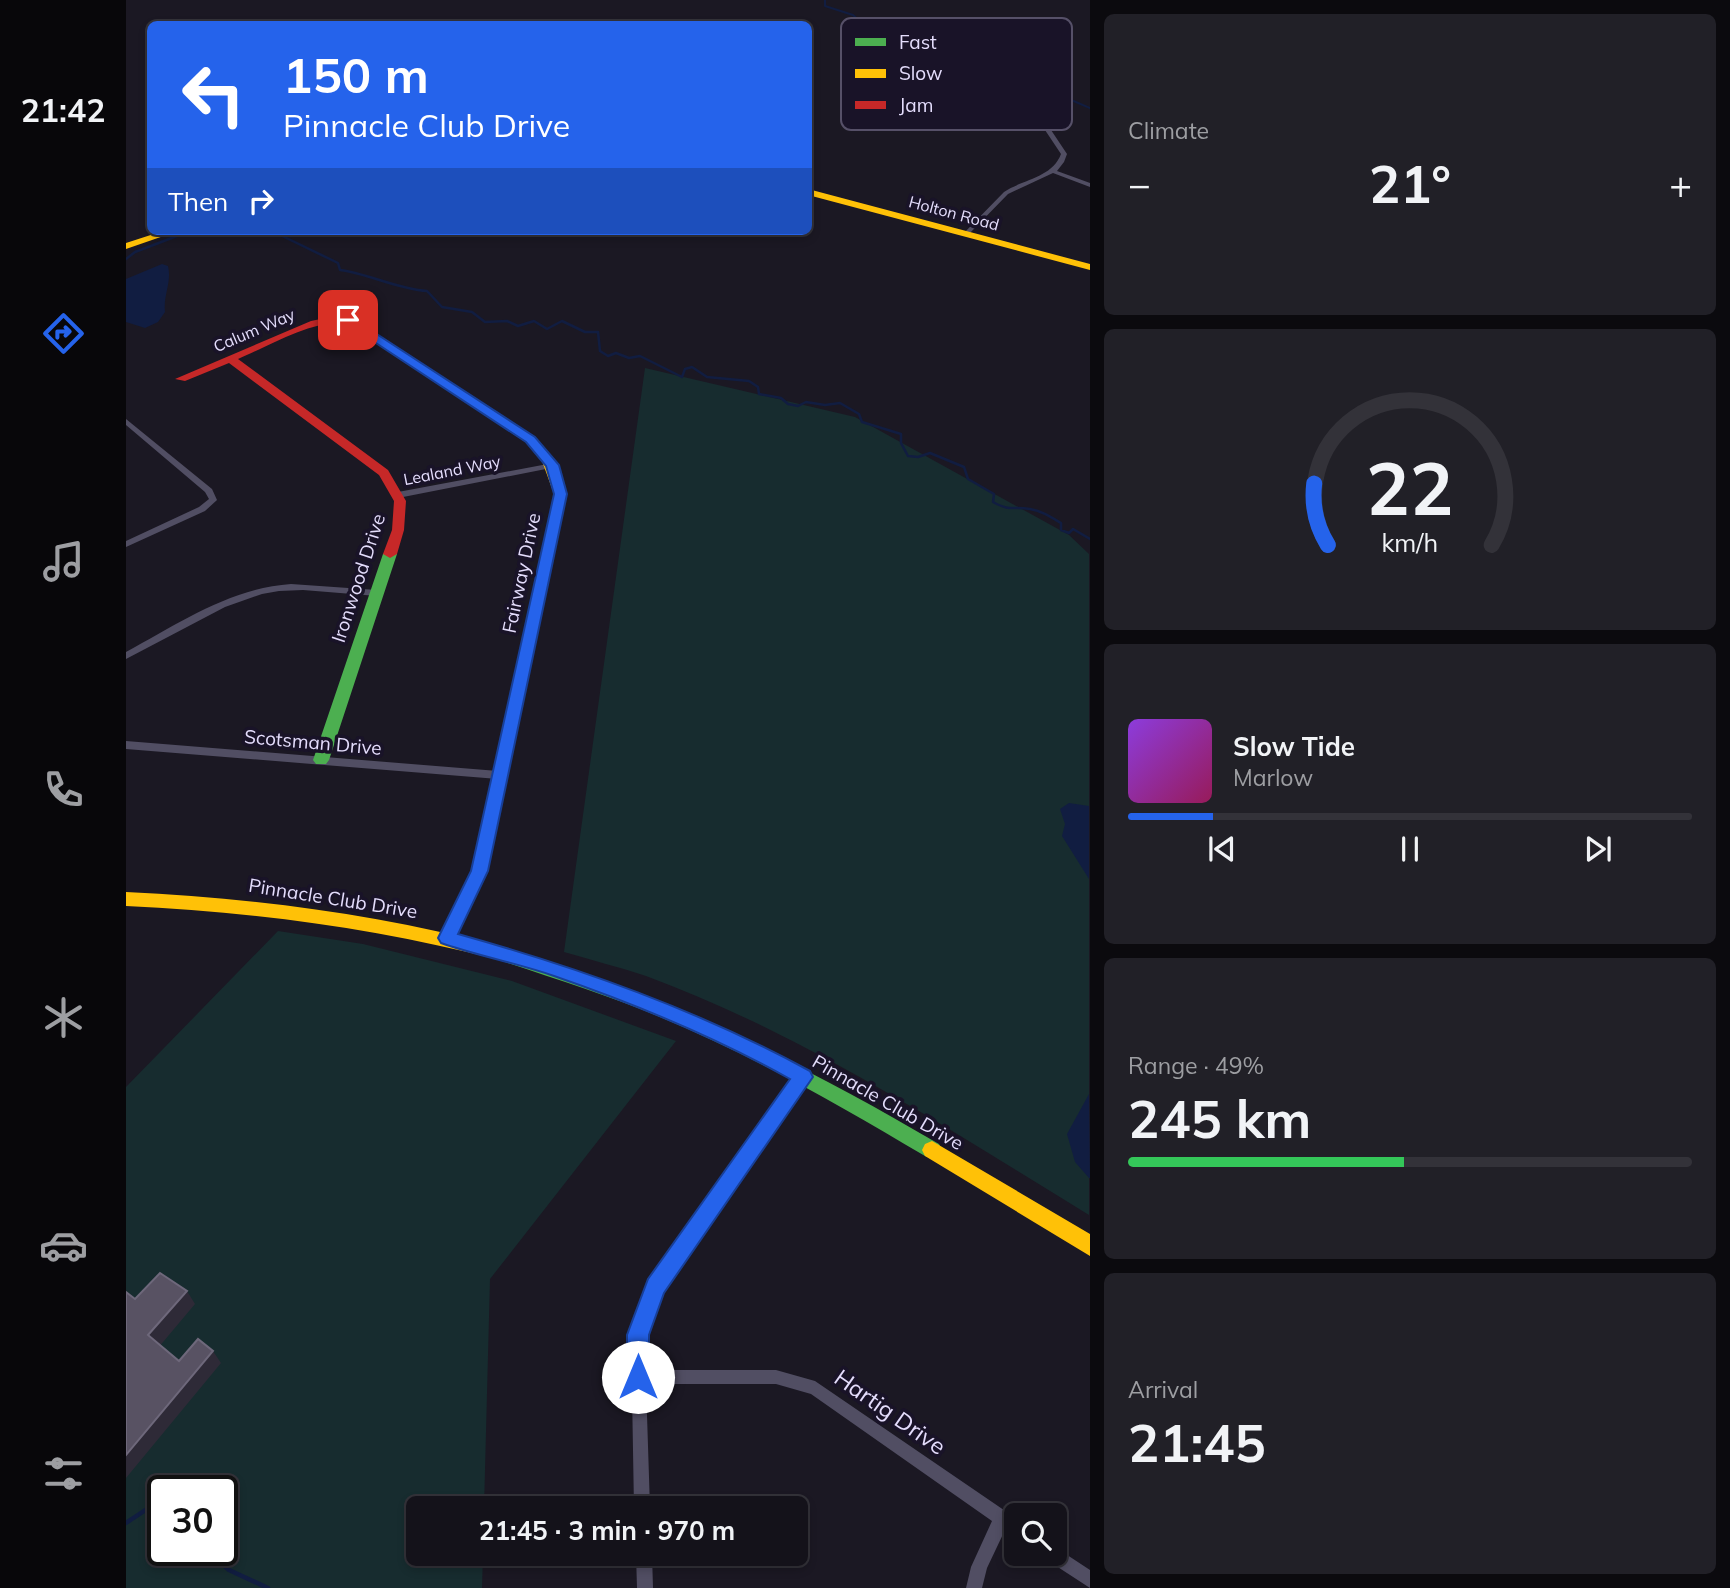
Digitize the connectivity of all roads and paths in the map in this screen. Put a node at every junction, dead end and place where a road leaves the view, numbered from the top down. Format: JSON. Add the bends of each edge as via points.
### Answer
{"nodes":[{"id":1,"x":1051,"y":130,"type":"edge"},
{"id":2,"x":1052,"y":171,"type":"junction"},
{"id":3,"x":1090,"y":185,"type":"edge"},
{"id":4,"x":812,"y":193,"type":"edge"},
{"id":5,"x":967,"y":234,"type":"junction"},
{"id":6,"x":160,"y":235,"type":"edge"},
{"id":7,"x":126,"y":246,"type":"edge"},
{"id":8,"x":1090,"y":267,"type":"edge"},
{"id":9,"x":341,"y":318,"type":"joint"},
{"id":10,"x":232,"y":359,"type":"junction"},
{"id":11,"x":181,"y":379,"type":"dead end"},
{"id":12,"x":126,"y":421,"type":"edge"},
{"id":13,"x":552,"y":465,"type":"junction"},
{"id":14,"x":398,"y":495,"type":"junction"},
{"id":15,"x":126,"y":544,"type":"edge"},
{"id":16,"x":376,"y":593,"type":"junction"},
{"id":17,"x":126,"y":656,"type":"edge"},
{"id":18,"x":126,"y":745,"type":"edge"},
{"id":19,"x":321,"y":760,"type":"junction"},
{"id":20,"x":498,"y":775,"type":"junction"},
{"id":21,"x":126,"y":900,"type":"edge"},
{"id":22,"x":447,"y":938,"type":"junction"},
{"id":23,"x":803,"y":1077,"type":"junction"},
{"id":24,"x":1090,"y":1247,"type":"edge"},
{"id":25,"x":638,"y":1377,"type":"junction"},
{"id":26,"x":642,"y":1496,"type":"edge"},
{"id":27,"x":1002,"y":1518,"type":"joint"},
{"id":28,"x":1067,"y":1564,"type":"edge"},
{"id":29,"x":644,"y":1566,"type":"edge"},
{"id":30,"x":1090,"y":1580,"type":"edge"},
{"id":31,"x":645,"y":1588,"type":"edge"},
{"id":32,"x":974,"y":1588,"type":"edge"}],
"edges":[{"from":1,"to":2,"type":"street","via":[[1064,154]]},
{"from":2,"to":3,"type":"street"},
{"from":2,"to":5,"type":"street","via":[[1006,193]]},
{"from":4,"to":5,"type":"street","name":"Holton Road"},
{"from":5,"to":8,"type":"street","name":"Holton Road"},
{"from":6,"to":7,"type":"street"},
{"from":9,"to":10,"type":"street","name":"Calum Way","via":[[315,323]]},
{"from":9,"to":13,"type":"street","name":"Fairway Drive","via":[[358,324],[523,434]]},
{"from":10,"to":11,"type":"street","name":"Calum Way"},
{"from":10,"to":14,"type":"street","name":"Ironwood Drive","via":[[377,466]]},
{"from":12,"to":15,"type":"street","via":[[212,496],[211,502]]},
{"from":13,"to":14,"type":"street","name":"Lealand Way"},
{"from":13,"to":20,"type":"street","name":"Fairway Drive","via":[[560,494]]},
{"from":14,"to":16,"type":"street","name":"Ironwood Drive","via":[[400,522]]},
{"from":16,"to":17,"type":"street","via":[[295,587],[258,592]]},
{"from":16,"to":19,"type":"street","name":"Ironwood Drive"},
{"from":18,"to":19,"type":"street","name":"Scotsman Drive"},
{"from":19,"to":20,"type":"street","name":"Scotsman Drive"},
{"from":20,"to":22,"type":"street","name":"Fairway Drive","via":[[479,871]]},
{"from":21,"to":22,"type":"street","name":"Pinnacle Club Drive","via":[[241,904]]},
{"from":22,"to":23,"type":"street","name":"Pinnacle Club Drive","via":[[553,968],[648,1003]]},
{"from":23,"to":24,"type":"street","name":"Pinnacle Club Drive"},
{"from":23,"to":25,"type":"street","via":[[656,1287],[638,1335]]},
{"from":25,"to":26,"type":"street"},
{"from":25,"to":27,"type":"street","name":"Hartig Drive","via":[[776,1377],[815,1388]]},
{"from":27,"to":32,"type":"street"},
{"from":28,"to":30,"type":"street"},
{"from":29,"to":31,"type":"street"}]}
